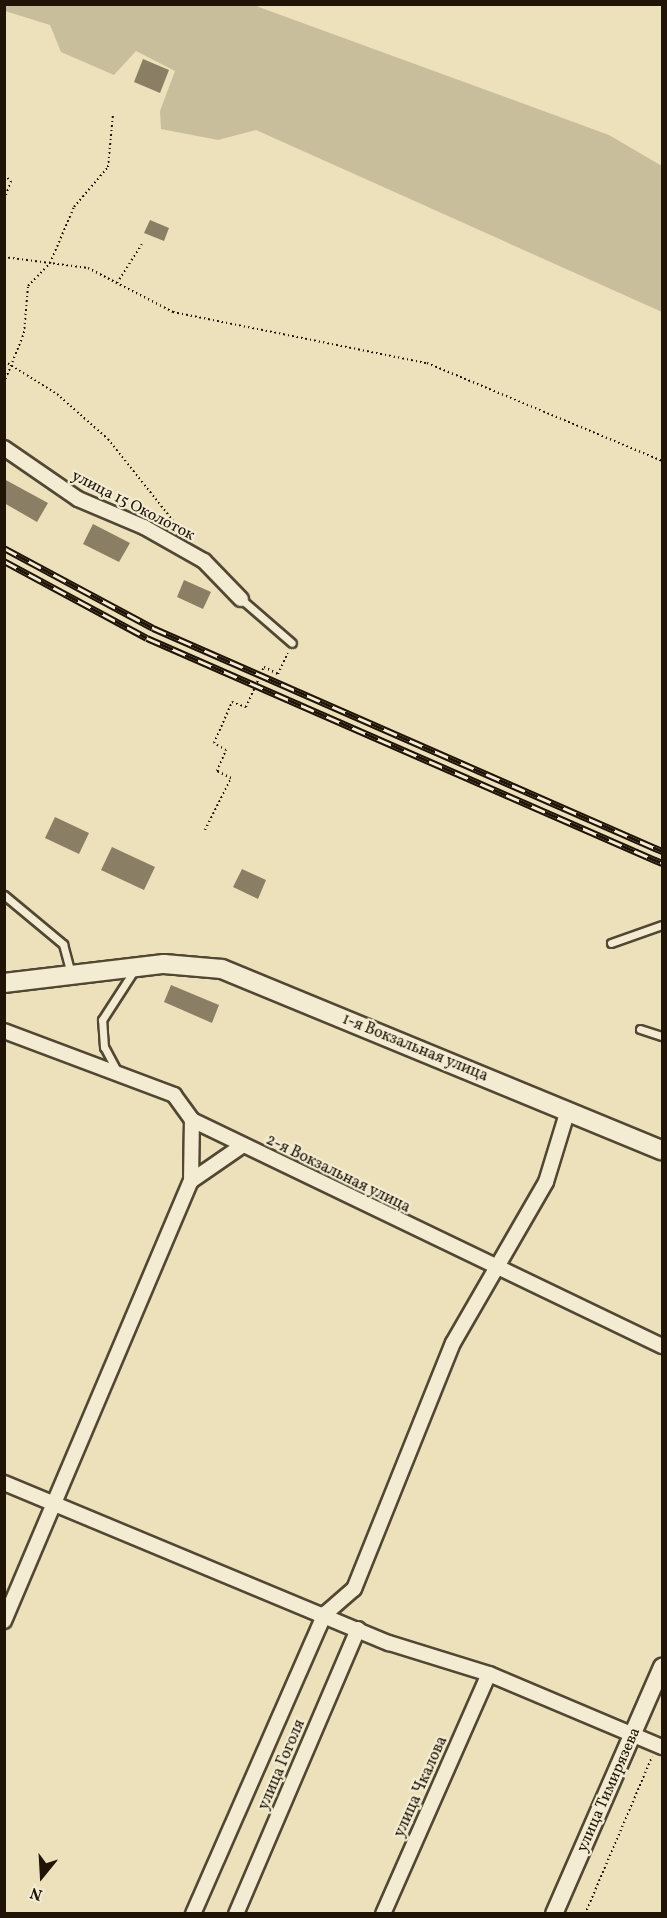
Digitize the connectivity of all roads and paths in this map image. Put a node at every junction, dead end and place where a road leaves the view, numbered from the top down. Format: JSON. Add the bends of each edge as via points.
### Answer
{"nodes":[{"id":1,"x":113,"y":114,"type":"dead end"},
{"id":2,"x":4,"y":174,"type":"edge"},
{"id":3,"x":4,"y":200,"type":"edge"},
{"id":4,"x":142,"y":244,"type":"dead end"},
{"id":5,"x":4,"y":256,"type":"edge"},
{"id":6,"x":50,"y":263,"type":"junction"},
{"id":7,"x":117,"y":283,"type":"junction"},
{"id":8,"x":4,"y":361,"type":"edge"},
{"id":9,"x":13,"y":366,"type":"junction"},
{"id":10,"x":4,"y":383,"type":"edge"},
{"id":11,"x":4,"y":448,"type":"edge"},
{"id":12,"x":663,"y":461,"type":"edge"},
{"id":13,"x":184,"y":534,"type":"dead end"},
{"id":14,"x":241,"y":599,"type":"joint"},
{"id":15,"x":292,"y":643,"type":"joint"},
{"id":16,"x":205,"y":830,"type":"dead end"},
{"id":17,"x":4,"y":895,"type":"edge"},
{"id":18,"x":663,"y":925,"type":"edge"},
{"id":19,"x":612,"y":943,"type":"dead end"},
{"id":20,"x":135,"y":968,"type":"junction"},
{"id":21,"x":72,"y":977,"type":"junction"},
{"id":22,"x":4,"y":983,"type":"edge"},
{"id":23,"x":640,"y":1029,"type":"dead end"},
{"id":24,"x":4,"y":1031,"type":"edge"},
{"id":25,"x":663,"y":1036,"type":"edge"},
{"id":26,"x":120,"y":1076,"type":"junction"},
{"id":27,"x":568,"y":1110,"type":"junction"},
{"id":28,"x":192,"y":1120,"type":"junction"},
{"id":29,"x":243,"y":1145,"type":"junction"},
{"id":30,"x":663,"y":1150,"type":"edge"},
{"id":31,"x":191,"y":1181,"type":"junction"},
{"id":32,"x":499,"y":1270,"type":"junction"},
{"id":33,"x":663,"y":1346,"type":"edge"},
{"id":34,"x":4,"y":1484,"type":"edge"},
{"id":35,"x":52,"y":1506,"type":"junction"},
{"id":36,"x":325,"y":1614,"type":"junction"},
{"id":37,"x":4,"y":1621,"type":"edge"},
{"id":38,"x":358,"y":1629,"type":"junction"},
{"id":39,"x":663,"y":1667,"type":"edge"},
{"id":40,"x":489,"y":1674,"type":"junction"},
{"id":41,"x":633,"y":1735,"type":"junction"},
{"id":42,"x":660,"y":1746,"type":"edge"},
{"id":43,"x":193,"y":1914,"type":"edge"},
{"id":44,"x":236,"y":1914,"type":"edge"},
{"id":45,"x":383,"y":1914,"type":"edge"},
{"id":46,"x":554,"y":1914,"type":"edge"},
{"id":47,"x":585,"y":1914,"type":"edge"}],
"edges":[{"from":1,"to":6,"type":"path","via":[[108,167],[74,207]]},
{"from":2,"to":3,"type":"path","via":[[11,181]]},
{"from":4,"to":7,"type":"path"},
{"from":5,"to":6,"type":"path"},
{"from":6,"to":7,"type":"path","via":[[88,268]]},
{"from":6,"to":9,"type":"path","via":[[28,286],[24,333]]},
{"from":7,"to":12,"type":"path","via":[[173,312],[427,363]]},
{"from":8,"to":9,"type":"path"},
{"from":9,"to":10,"type":"path"},
{"from":9,"to":13,"type":"path","via":[[57,394],[108,439]]},
{"from":11,"to":14,"type":"street","name":"улица 15 Околоток","via":[[78,500],[144,527],[204,561]]},
{"from":14,"to":15,"type":"lane"},
{"from":15,"to":16,"type":"path","via":[[279,674],[264,667],[246,707],[232,702],[214,743],[226,750],[217,771],[231,778]]},
{"from":17,"to":21,"type":"lane","via":[[63,944]]},
{"from":18,"to":19,"type":"lane"},
{"from":20,"to":21,"type":"main road","name":"1-я Вокзальная улица"},
{"from":20,"to":26,"type":"lane","via":[[102,1020],[104,1047]]},
{"from":20,"to":27,"type":"main road","name":"1-я Вокзальная улица","via":[[164,964],[222,969]]},
{"from":21,"to":22,"type":"main road","name":"1-я Вокзальная улица"},
{"from":23,"to":25,"type":"lane"},
{"from":24,"to":26,"type":"street","name":"2-я Вокзальная улица"},
{"from":26,"to":28,"type":"street","name":"2-я Вокзальная улица","via":[[174,1095]]},
{"from":27,"to":30,"type":"main road","name":"1-я Вокзальная улица"},
{"from":27,"to":32,"type":"street","via":[[546,1182]]},
{"from":28,"to":29,"type":"street","name":"2-я Вокзальная улица"},
{"from":28,"to":31,"type":"street"},
{"from":29,"to":31,"type":"street"},
{"from":29,"to":32,"type":"street","name":"2-я Вокзальная улица"},
{"from":31,"to":35,"type":"street"},
{"from":32,"to":33,"type":"street","name":"2-я Вокзальная улица"},
{"from":32,"to":36,"type":"street","via":[[453,1343],[354,1589]]},
{"from":34,"to":35,"type":"street"},
{"from":35,"to":36,"type":"street"},
{"from":35,"to":37,"type":"street"},
{"from":36,"to":38,"type":"street"},
{"from":36,"to":43,"type":"street"},
{"from":38,"to":40,"type":"street"},
{"from":38,"to":44,"type":"street","name":"улица Гоголя"},
{"from":39,"to":41,"type":"street","name":"улица Тимирязева"},
{"from":40,"to":41,"type":"street"},
{"from":40,"to":45,"type":"street","name":"улица Чкалова"},
{"from":41,"to":42,"type":"street"},
{"from":41,"to":46,"type":"street","name":"улица Тимирязева"},
{"from":42,"to":47,"type":"path"}]}
